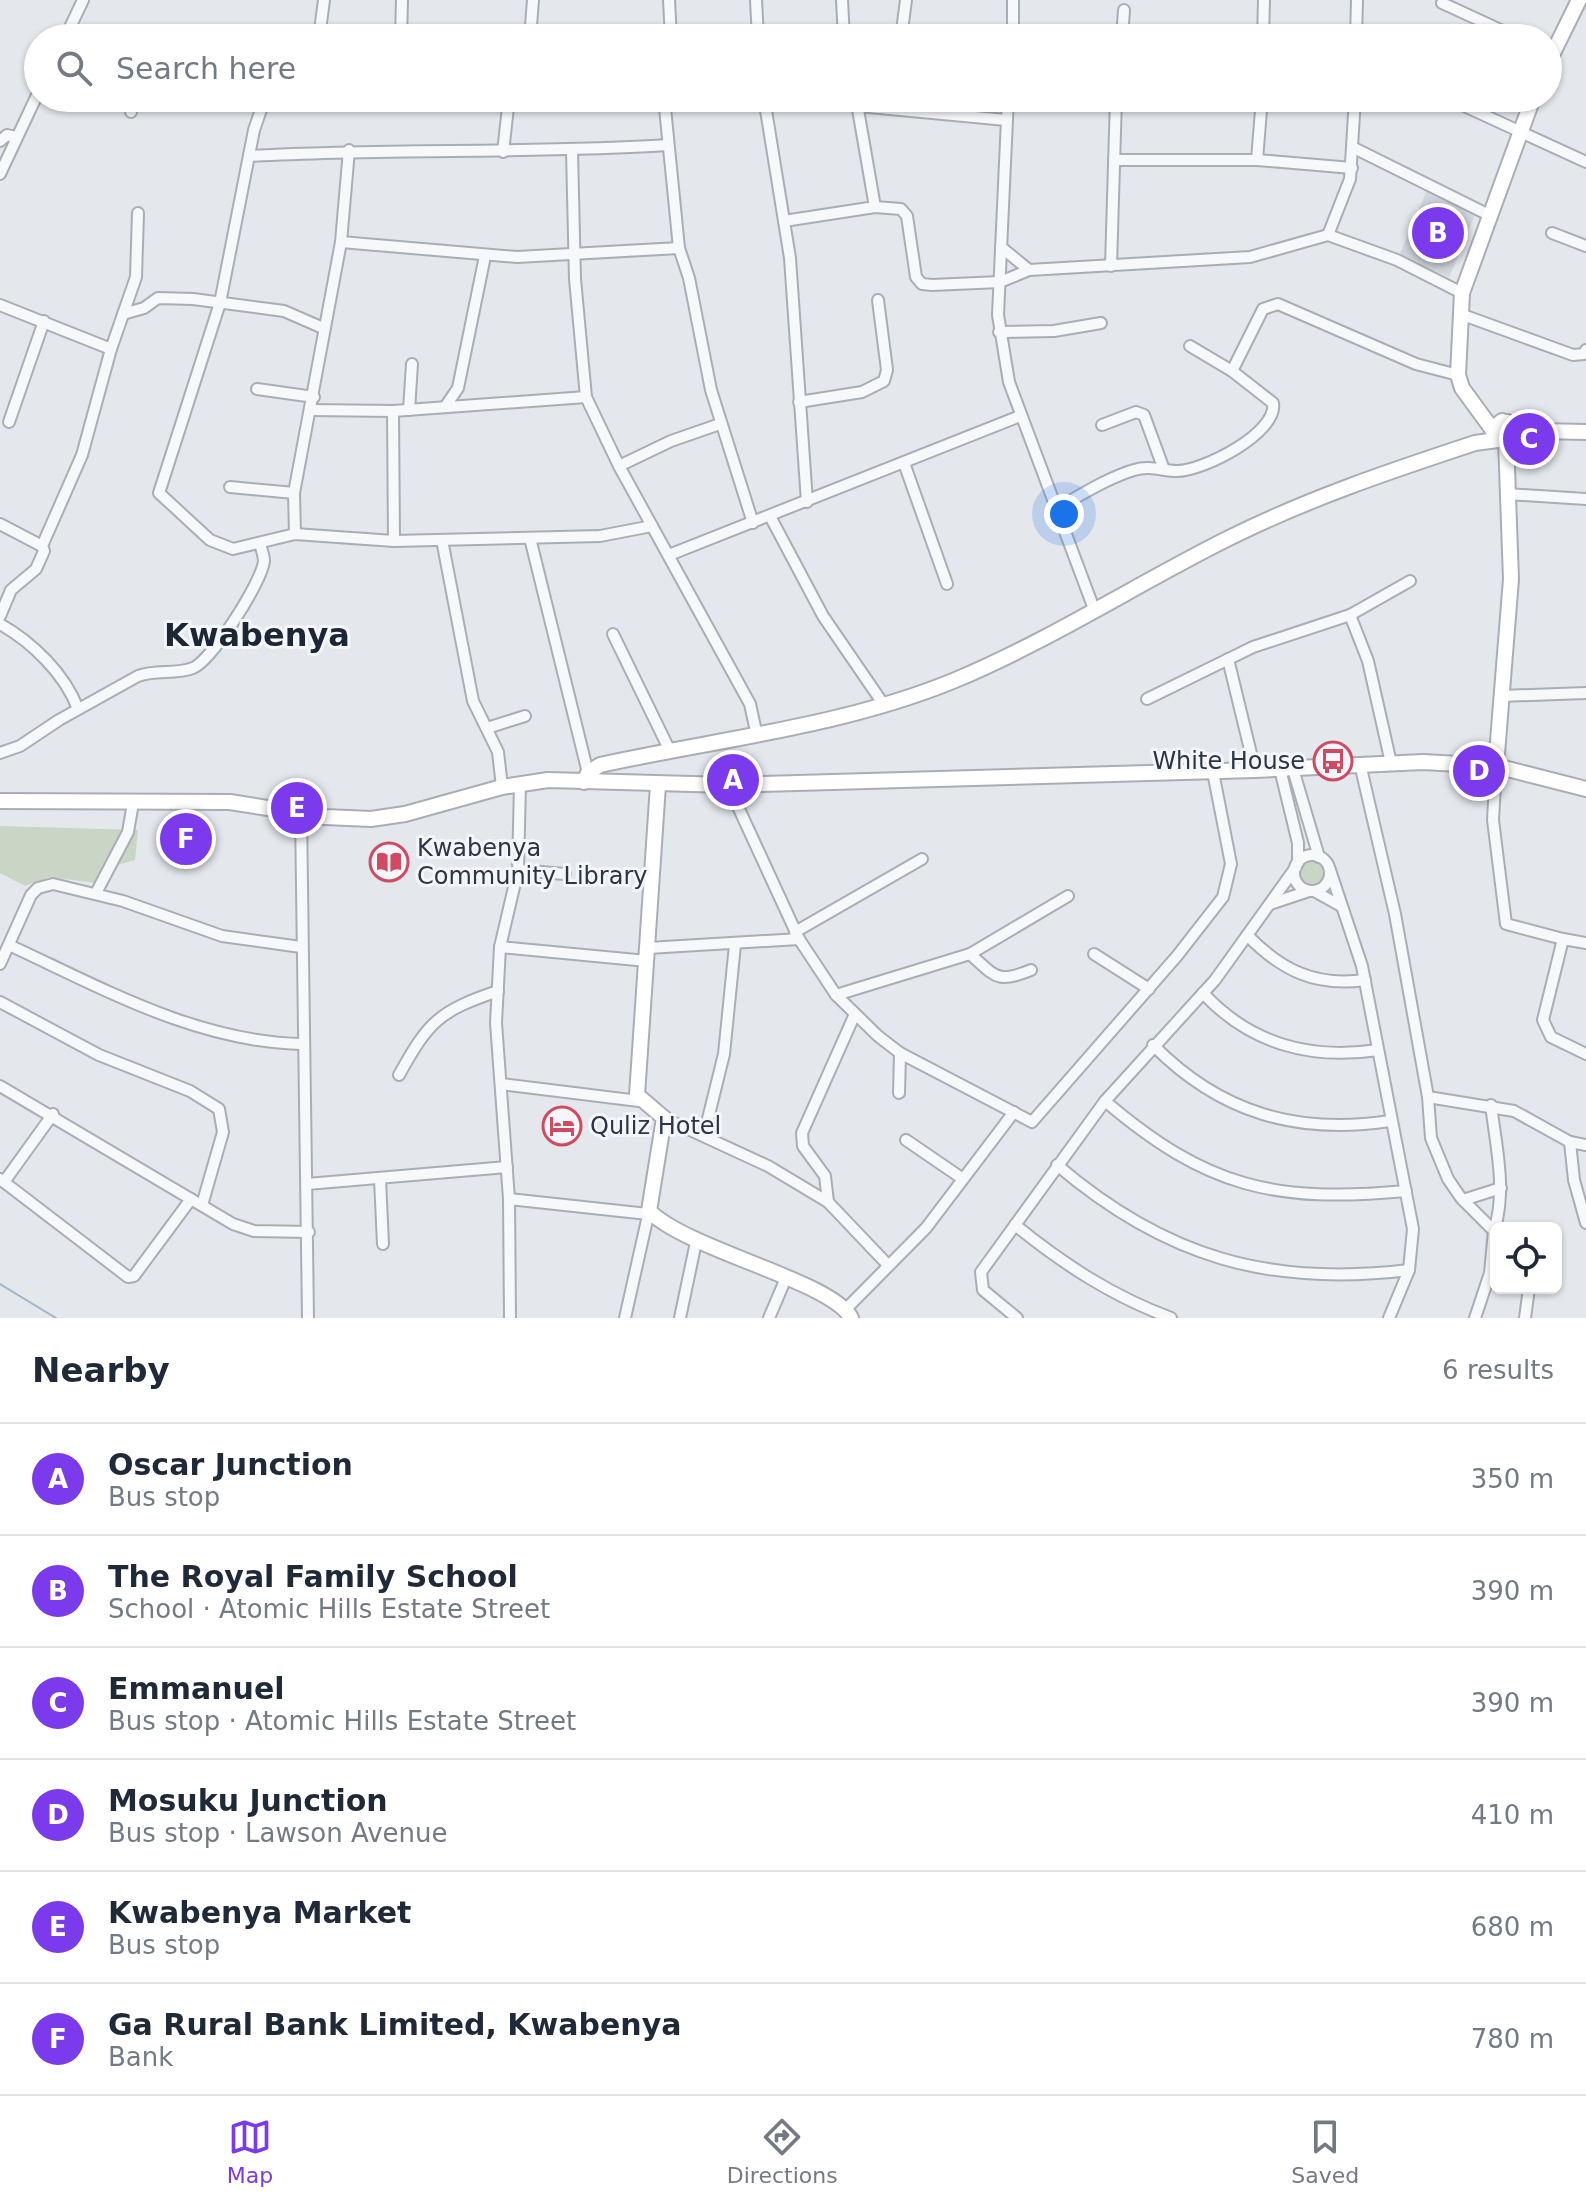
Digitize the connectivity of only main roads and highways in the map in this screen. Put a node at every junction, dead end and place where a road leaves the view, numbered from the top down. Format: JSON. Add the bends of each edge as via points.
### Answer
{"nodes":[{"id":1,"x":1579,"y":0,"type":"edge"},
{"id":2,"x":1562,"y":32,"type":"edge"},
{"id":3,"x":1527,"y":112,"type":"edge"},
{"id":4,"x":1586,"y":432,"type":"edge"},
{"id":5,"x":1501,"y":433,"type":"junction"},
{"id":6,"x":1496,"y":766,"type":"junction"},
{"id":7,"x":586,"y":778,"type":"junction"},
{"id":8,"x":658,"y":785,"type":"junction"},
{"id":9,"x":1586,"y":789,"type":"edge"},
{"id":10,"x":0,"y":801,"type":"edge"},
{"id":11,"x":849,"y":1314,"type":"edge"}],
"edges":[{"from":1,"to":2,"type":"main road"},
{"from":3,"to":5,"type":"main road","via":[[1462,293],[1458,375],[1462,388]]},
{"from":4,"to":5,"type":"main road"},
{"from":5,"to":6,"type":"main road","via":[[1511,579]]},
{"from":5,"to":7,"type":"main road","via":[[1329,493],[1227,539],[955,680],[884,705],[757,736],[600,765]]},
{"from":6,"to":8,"type":"main road","via":[[1391,763]]},
{"from":6,"to":9,"type":"main road"},
{"from":7,"to":8,"type":"main road"},
{"from":7,"to":10,"type":"main road","via":[[502,787],[380,818],[230,802]]},
{"from":8,"to":11,"type":"main road","via":[[637,1073],[639,1101],[664,1118],[649,1212],[696,1242],[786,1278]]}]}
